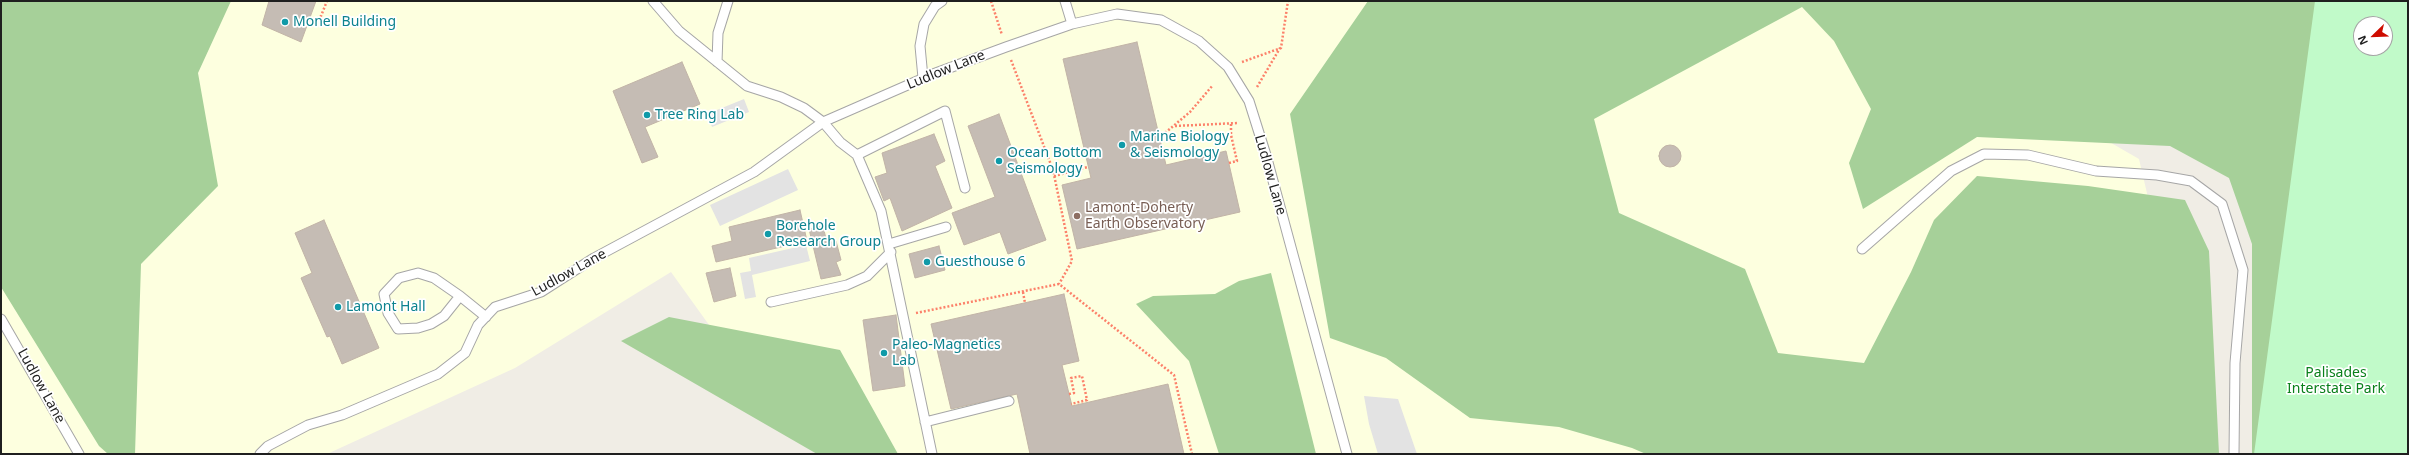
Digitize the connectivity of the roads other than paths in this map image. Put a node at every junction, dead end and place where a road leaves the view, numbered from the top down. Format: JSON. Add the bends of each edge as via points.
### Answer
{"nodes":[{"id":1,"x":653,"y":1,"type":"edge"},
{"id":2,"x":728,"y":1,"type":"edge"},
{"id":3,"x":942,"y":1,"type":"edge"},
{"id":4,"x":1065,"y":1,"type":"edge"},
{"id":5,"x":1072,"y":24,"type":"junction"},
{"id":6,"x":717,"y":62,"type":"junction"},
{"id":7,"x":923,"y":78,"type":"junction"},
{"id":8,"x":823,"y":122,"type":"junction"},
{"id":9,"x":857,"y":155,"type":"junction"},
{"id":10,"x":965,"y":188,"type":"dead end"},
{"id":11,"x":946,"y":227,"type":"dead end"},
{"id":12,"x":890,"y":248,"type":"junction"},
{"id":13,"x":1862,"y":249,"type":"dead end"},
{"id":14,"x":460,"y":296,"type":"junction"},
{"id":15,"x":772,"y":302,"type":"dead end"},
{"id":16,"x":486,"y":317,"type":"junction"},
{"id":17,"x":1,"y":319,"type":"edge"},
{"id":18,"x":1009,"y":401,"type":"dead end"},
{"id":19,"x":925,"y":422,"type":"junction"},
{"id":20,"x":79,"y":454,"type":"edge"},
{"id":21,"x":260,"y":454,"type":"edge"},
{"id":22,"x":932,"y":454,"type":"edge"},
{"id":23,"x":1347,"y":454,"type":"edge"},
{"id":24,"x":2234,"y":454,"type":"edge"}],
"edges":[{"from":1,"to":6,"type":"lane","via":[[679,31]]},
{"from":2,"to":6,"type":"lane","via":[[718,33]]},
{"from":3,"to":7,"type":"lane","via":[[935,6],[924,24],[920,46]]},
{"from":4,"to":5,"type":"lane"},
{"from":5,"to":7,"type":"lane","name":"Ludlow Lane"},
{"from":5,"to":23,"type":"lane","name":"Ludlow Lane","via":[[1117,14],[1161,20],[1199,40],[1228,67],[1248,101],[1266,155]]},
{"from":6,"to":8,"type":"lane","via":[[747,86],[781,97],[804,108]]},
{"from":7,"to":8,"type":"lane","name":"Ludlow Lane"},
{"from":8,"to":9,"type":"lane","via":[[840,142]]},
{"from":8,"to":16,"type":"lane","name":"Ludlow Lane","via":[[754,172],[594,258],[541,292],[495,307]]},
{"from":9,"to":10,"type":"lane","via":[[945,111]]},
{"from":9,"to":12,"type":"lane","via":[[881,211]]},
{"from":11,"to":12,"type":"lane"},
{"from":12,"to":15,"type":"lane","via":[[867,276],[847,285]]},
{"from":12,"to":19,"type":"lane"},
{"from":13,"to":24,"type":"lane","via":[[1951,171],[1984,154],[2028,156],[2096,171],[2157,174],[2191,181],[2222,204],[2243,270],[2236,363]]},
{"from":14,"to":14,"type":"lane","via":[[434,278],[418,273],[399,278],[384,294],[388,313],[398,329],[418,328],[431,324],[444,316]]},
{"from":14,"to":16,"type":"lane"},
{"from":16,"to":21,"type":"lane","name":"Ludlow Lane","via":[[478,325],[465,354],[438,374],[342,415],[308,425],[268,446]]},
{"from":17,"to":20,"type":"lane","name":"Ludlow Lane"},
{"from":18,"to":19,"type":"lane"},
{"from":19,"to":22,"type":"lane"}]}
